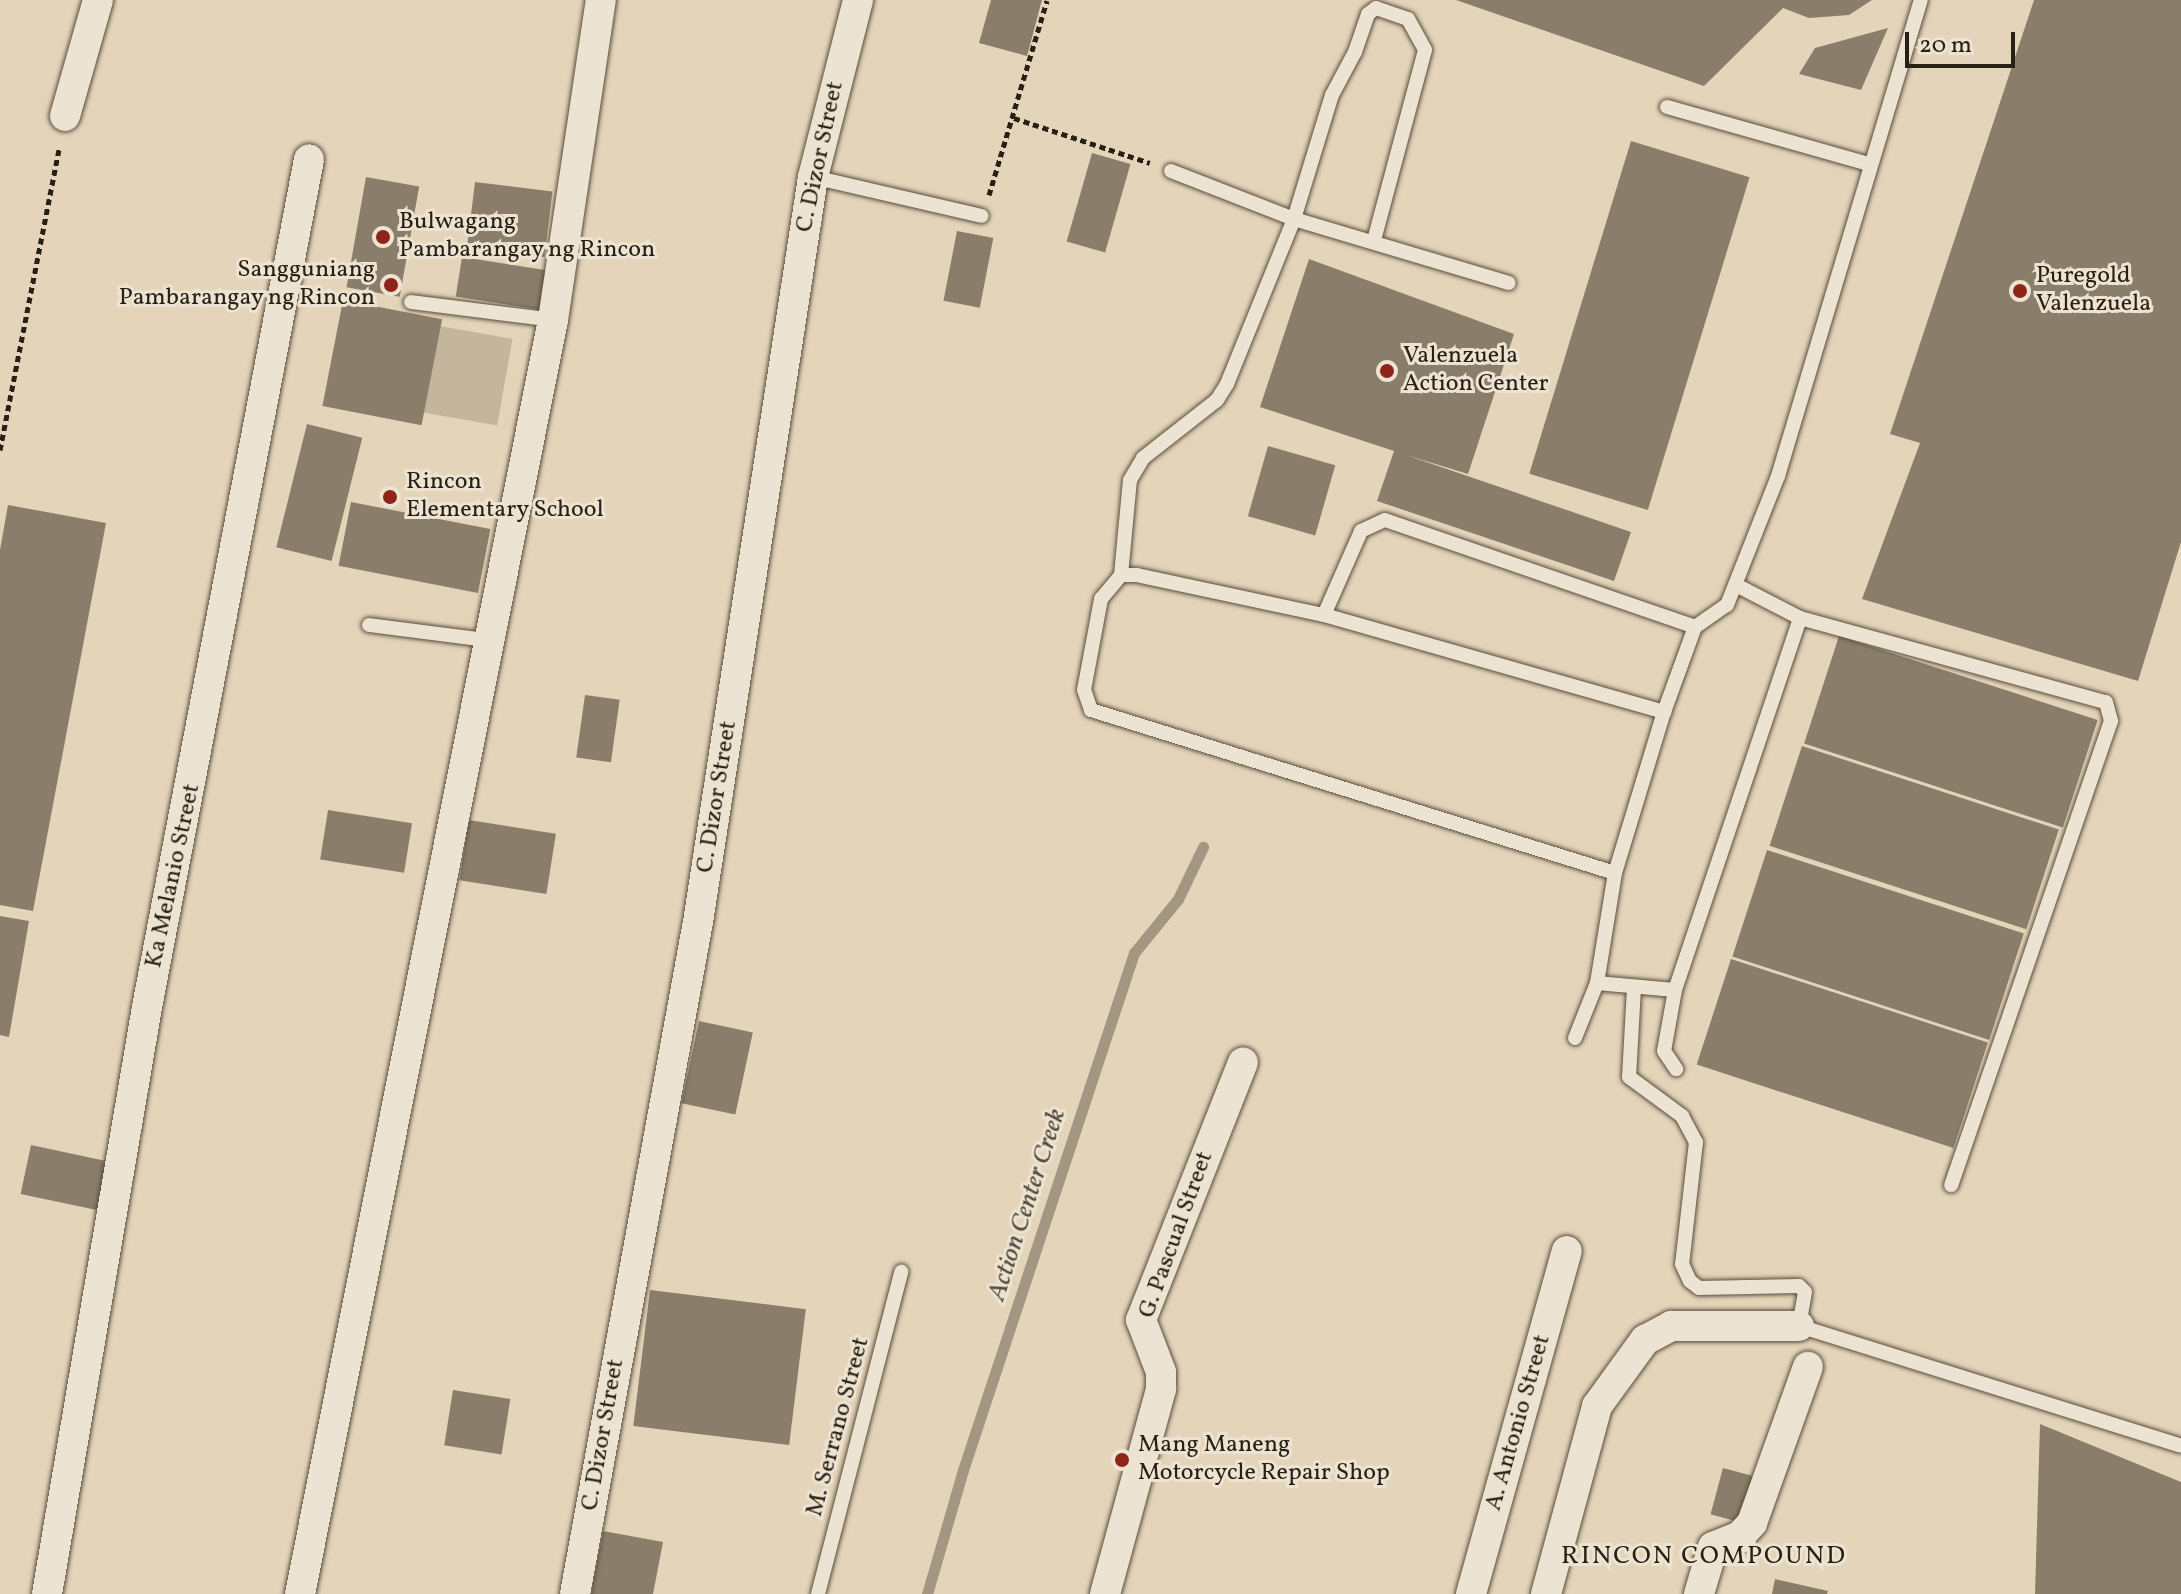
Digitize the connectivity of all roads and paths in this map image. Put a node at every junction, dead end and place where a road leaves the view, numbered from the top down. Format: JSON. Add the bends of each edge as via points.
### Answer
{"nodes":[{"id":1,"x":98,"y":0,"type":"edge"},
{"id":2,"x":601,"y":0,"type":"edge"},
{"id":3,"x":858,"y":0,"type":"edge"},
{"id":4,"x":1047,"y":0,"type":"edge"},
{"id":5,"x":1921,"y":0,"type":"edge"},
{"id":6,"x":1667,"y":107,"type":"dead end"},
{"id":7,"x":65,"y":116,"type":"joint"},
{"id":8,"x":1014,"y":118,"type":"junction"},
{"id":9,"x":309,"y":159,"type":"dead end"},
{"id":10,"x":1868,"y":164,"type":"junction"},
{"id":11,"x":1171,"y":171,"type":"joint"},
{"id":12,"x":813,"y":177,"type":"junction"},
{"id":13,"x":982,"y":216,"type":"joint"},
{"id":14,"x":1294,"y":219,"type":"junction"},
{"id":15,"x":1374,"y":241,"type":"junction"},
{"id":16,"x":1509,"y":283,"type":"dead end"},
{"id":17,"x":411,"y":302,"type":"dead end"},
{"id":18,"x":553,"y":320,"type":"junction"},
{"id":19,"x":0,"y":450,"type":"edge"},
{"id":20,"x":1121,"y":575,"type":"junction"},
{"id":21,"x":1736,"y":585,"type":"junction"},
{"id":22,"x":1324,"y":615,"type":"junction"},
{"id":23,"x":1800,"y":618,"type":"junction"},
{"id":24,"x":369,"y":625,"type":"dead end"},
{"id":25,"x":1695,"y":627,"type":"junction"},
{"id":26,"x":486,"y":640,"type":"junction"},
{"id":27,"x":1664,"y":712,"type":"junction"},
{"id":28,"x":1615,"y":873,"type":"junction"},
{"id":29,"x":1597,"y":983,"type":"junction"},
{"id":30,"x":1634,"y":988,"type":"junction"},
{"id":31,"x":1675,"y":990,"type":"junction"},
{"id":32,"x":1575,"y":1038,"type":"dead end"},
{"id":33,"x":1243,"y":1062,"type":"dead end"},
{"id":34,"x":1676,"y":1069,"type":"dead end"},
{"id":35,"x":1951,"y":1185,"type":"dead end"},
{"id":36,"x":1567,"y":1251,"type":"dead end"},
{"id":37,"x":901,"y":1272,"type":"dead end"},
{"id":38,"x":1799,"y":1326,"type":"junction"},
{"id":39,"x":1808,"y":1367,"type":"dead end"},
{"id":40,"x":2181,"y":1446,"type":"edge"},
{"id":41,"x":47,"y":1594,"type":"edge"},
{"id":42,"x":300,"y":1594,"type":"edge"},
{"id":43,"x":575,"y":1594,"type":"edge"},
{"id":44,"x":818,"y":1594,"type":"edge"},
{"id":45,"x":1105,"y":1594,"type":"edge"},
{"id":46,"x":1471,"y":1594,"type":"edge"},
{"id":47,"x":1546,"y":1594,"type":"edge"},
{"id":48,"x":1699,"y":1594,"type":"edge"}],
"edges":[{"from":1,"to":7,"type":"street"},
{"from":2,"to":18,"type":"street"},
{"from":3,"to":12,"type":"street","name":"C. Dizor Street"},
{"from":4,"to":8,"type":"path"},
{"from":5,"to":10,"type":"lane"},
{"from":6,"to":10,"type":"lane"},
{"from":7,"to":19,"type":"path"},
{"from":8,"to":11,"type":"path"},
{"from":8,"to":13,"type":"path"},
{"from":9,"to":41,"type":"street","name":"Ka Melanio Street","via":[[147,1007]]},
{"from":10,"to":21,"type":"lane","via":[[1778,476]]},
{"from":11,"to":14,"type":"lane"},
{"from":12,"to":13,"type":"lane"},
{"from":12,"to":43,"type":"street","name":"C. Dizor Street","via":[[698,922]]},
{"from":14,"to":15,"type":"lane"},
{"from":14,"to":15,"type":"lane","via":[[1332,95],[1368,14],[1376,8],[1408,19],[1425,50]]},
{"from":14,"to":20,"type":"lane","via":[[1217,400],[1143,458],[1130,480]]},
{"from":15,"to":16,"type":"lane"},
{"from":17,"to":18,"type":"lane"},
{"from":18,"to":26,"type":"street"},
{"from":20,"to":22,"type":"lane"},
{"from":20,"to":28,"type":"lane","via":[[1101,599],[1084,690],[1091,710]]},
{"from":21,"to":23,"type":"lane"},
{"from":21,"to":25,"type":"lane","via":[[1727,605]]},
{"from":22,"to":25,"type":"lane","via":[[1361,531],[1385,520]]},
{"from":22,"to":27,"type":"lane"},
{"from":23,"to":31,"type":"lane"},
{"from":23,"to":35,"type":"lane","via":[[2106,702],[2111,710]]},
{"from":24,"to":26,"type":"lane"},
{"from":25,"to":27,"type":"lane"},
{"from":26,"to":42,"type":"street"},
{"from":27,"to":28,"type":"lane"},
{"from":28,"to":29,"type":"lane"},
{"from":29,"to":30,"type":"lane"},
{"from":29,"to":32,"type":"lane"},
{"from":30,"to":31,"type":"lane"},
{"from":30,"to":38,"type":"lane","via":[[1629,1077],[1682,1116],[1696,1142],[1686,1273],[1699,1288],[1799,1286],[1805,1292]]},
{"from":31,"to":34,"type":"lane","via":[[1664,1051]]},
{"from":33,"to":45,"type":"street","name":"G. Pascual Street","via":[[1141,1320],[1161,1372],[1161,1389]]},
{"from":36,"to":46,"type":"street","name":"A. Antonio Street"},
{"from":37,"to":44,"type":"lane","name":"M. Serrano Street"},
{"from":38,"to":40,"type":"lane"},
{"from":38,"to":47,"type":"street","via":[[1671,1326],[1645,1340],[1597,1406]]},
{"from":39,"to":48,"type":"street","via":[[1752,1523],[1740,1536],[1713,1547]]}]}
